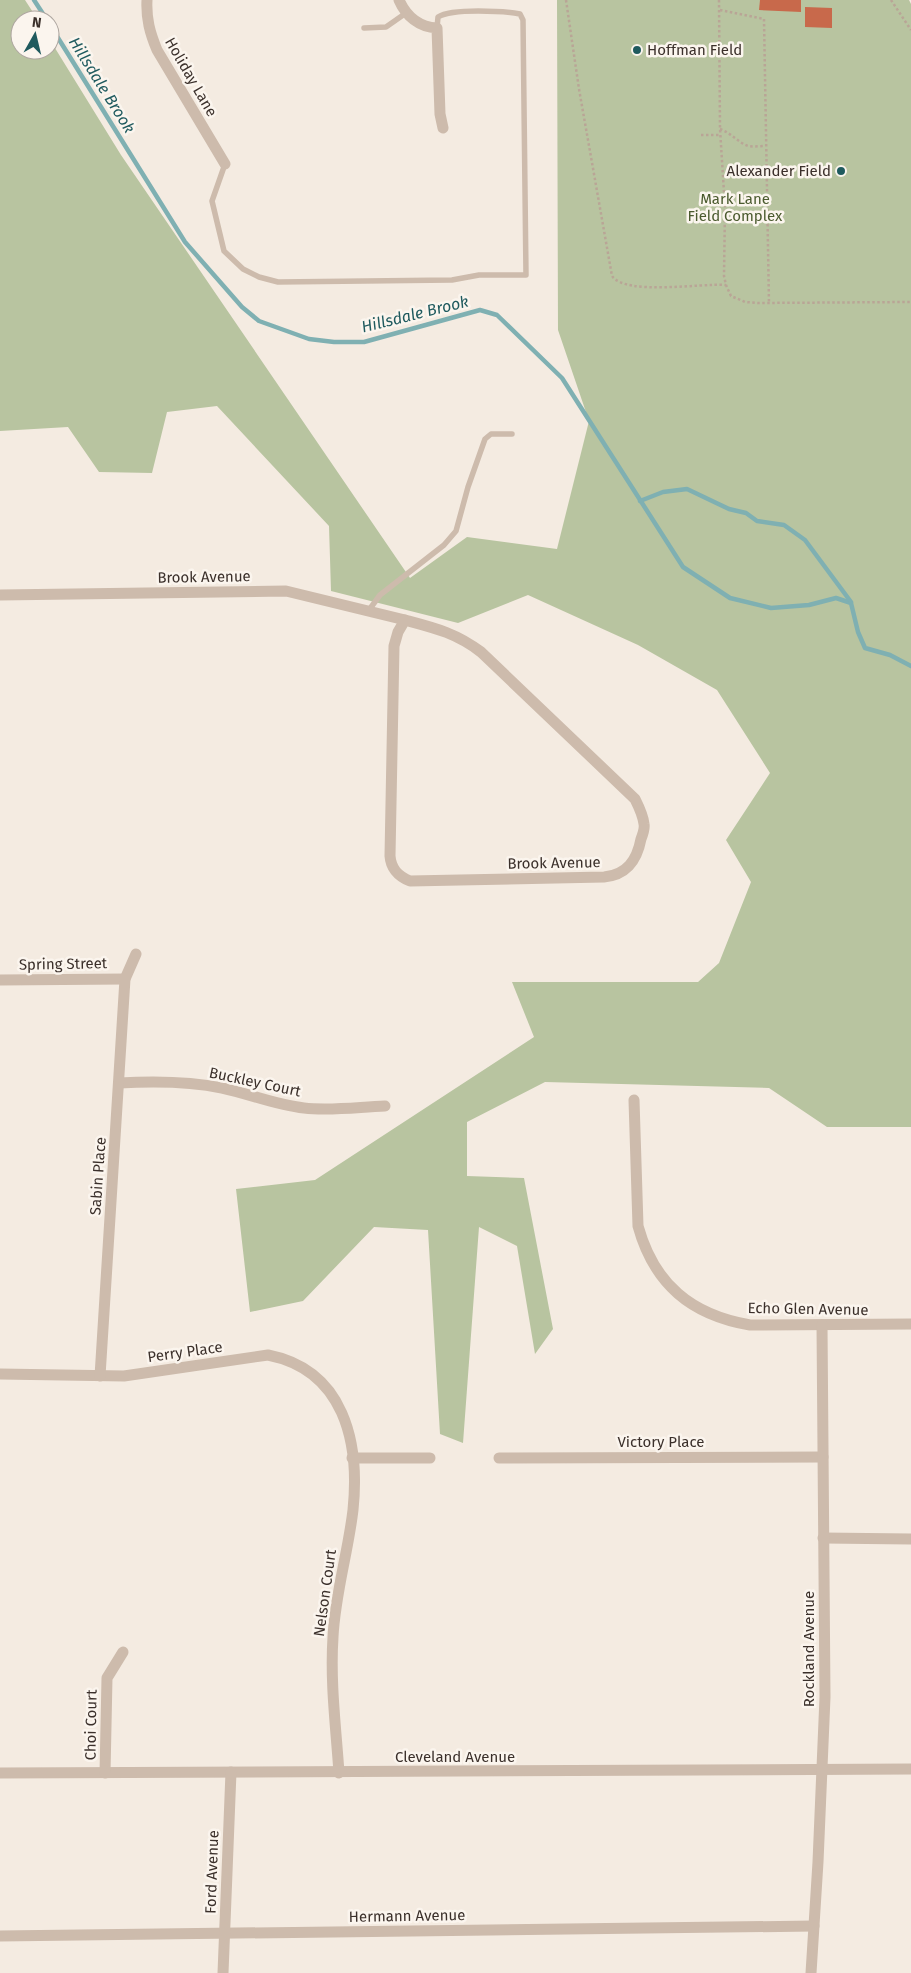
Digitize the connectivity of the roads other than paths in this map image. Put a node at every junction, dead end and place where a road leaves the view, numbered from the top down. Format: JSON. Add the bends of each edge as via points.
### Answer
{"nodes":[{"id":1,"x":147,"y":0,"type":"edge"},
{"id":2,"x":399,"y":0,"type":"edge"},
{"id":3,"x":406,"y":13,"type":"junction"},
{"id":4,"x":364,"y":28,"type":"dead end"},
{"id":5,"x":437,"y":28,"type":"junction"},
{"id":6,"x":443,"y":128,"type":"dead end"},
{"id":7,"x":224,"y":164,"type":"joint"},
{"id":8,"x":512,"y":434,"type":"dead end"},
{"id":9,"x":0,"y":595,"type":"edge"},
{"id":10,"x":369,"y":610,"type":"junction"},
{"id":11,"x":405,"y":620,"type":"junction"},
{"id":12,"x":136,"y":954,"type":"dead end"},
{"id":13,"x":125,"y":978,"type":"junction"},
{"id":14,"x":0,"y":980,"type":"edge"},
{"id":15,"x":119,"y":1083,"type":"junction"},
{"id":16,"x":634,"y":1100,"type":"dead end"},
{"id":17,"x":385,"y":1106,"type":"dead end"},
{"id":18,"x":911,"y":1324,"type":"edge"},
{"id":19,"x":822,"y":1325,"type":"junction"},
{"id":20,"x":0,"y":1374,"type":"edge"},
{"id":21,"x":100,"y":1376,"type":"junction"},
{"id":22,"x":344,"y":1419,"type":"joint"},
{"id":23,"x":823,"y":1456,"type":"junction"},
{"id":24,"x":352,"y":1458,"type":"junction"},
{"id":25,"x":430,"y":1458,"type":"dead end"},
{"id":26,"x":499,"y":1458,"type":"dead end"},
{"id":27,"x":824,"y":1538,"type":"junction"},
{"id":28,"x":911,"y":1539,"type":"edge"},
{"id":29,"x":123,"y":1652,"type":"dead end"},
{"id":30,"x":822,"y":1769,"type":"junction"},
{"id":31,"x":911,"y":1769,"type":"edge"},
{"id":32,"x":231,"y":1772,"type":"junction"},
{"id":33,"x":0,"y":1773,"type":"edge"},
{"id":34,"x":105,"y":1773,"type":"junction"},
{"id":35,"x":339,"y":1773,"type":"junction"},
{"id":36,"x":814,"y":1926,"type":"junction"},
{"id":37,"x":225,"y":1933,"type":"junction"},
{"id":38,"x":0,"y":1936,"type":"edge"},
{"id":39,"x":224,"y":1973,"type":"edge"},
{"id":40,"x":811,"y":1973,"type":"edge"}],
"edges":[{"from":1,"to":7,"type":"street","name":"Holiday Lane","via":[[150,33]]},
{"from":2,"to":3,"type":"street"},
{"from":3,"to":4,"type":"lane","via":[[386,27]]},
{"from":3,"to":5,"type":"street","via":[[421,24]]},
{"from":5,"to":6,"type":"street"},
{"from":5,"to":7,"type":"lane","via":[[438,17],[453,12],[508,12],[520,14],[523,20],[526,275],[452,280],[278,282],[259,277],[243,269],[224,251],[212,201]]},
{"from":8,"to":10,"type":"lane","via":[[491,434],[485,440],[456,531],[444,545],[380,595]]},
{"from":9,"to":10,"type":"street","name":"Brook Avenue","via":[[286,590]]},
{"from":10,"to":11,"type":"street","name":"Brook Avenue"},
{"from":11,"to":11,"type":"street","name":"Brook Avenue","via":[[445,630],[481,652],[635,799],[644,827],[632,864],[623,872],[604,877],[410,880],[394,870],[390,856],[394,646]]},
{"from":12,"to":13,"type":"street"},
{"from":13,"to":14,"type":"street","name":"Spring Street"},
{"from":13,"to":15,"type":"street","name":"Sabin Place"},
{"from":15,"to":17,"type":"street","name":"Buckley Court","via":[[188,1083],[305,1108]]},
{"from":15,"to":21,"type":"street","name":"Sabin Place"},
{"from":16,"to":19,"type":"street","name":"Echo Glen Avenue","via":[[638,1226],[651,1261],[663,1279],[691,1305],[728,1321],[750,1325]]},
{"from":18,"to":19,"type":"street","name":"Echo Glen Avenue"},
{"from":19,"to":23,"type":"street","name":"Rockland Avenue"},
{"from":20,"to":21,"type":"street","name":"Perry Place"},
{"from":21,"to":22,"type":"street","name":"Perry Place","via":[[124,1376],[268,1355],[302,1366],[317,1377],[338,1403]]},
{"from":22,"to":24,"type":"street","name":"Nelson Court"},
{"from":23,"to":26,"type":"street","name":"Victory Place"},
{"from":23,"to":27,"type":"street","name":"Rockland Avenue"},
{"from":24,"to":25,"type":"street"},
{"from":24,"to":35,"type":"street","name":"Nelson Court","via":[[353,1510],[332,1636]]},
{"from":27,"to":28,"type":"street"},
{"from":27,"to":30,"type":"street","name":"Rockland Avenue"},
{"from":29,"to":34,"type":"street","name":"Choi Court","via":[[107,1678]]},
{"from":30,"to":31,"type":"street","name":"Cleveland Avenue"},
{"from":30,"to":35,"type":"street","name":"Cleveland Avenue"},
{"from":30,"to":36,"type":"street","name":"Rockland Avenue"},
{"from":32,"to":34,"type":"street","name":"Cleveland Avenue"},
{"from":32,"to":35,"type":"street","name":"Cleveland Avenue"},
{"from":32,"to":37,"type":"street","name":"Ford Avenue"},
{"from":33,"to":34,"type":"street","name":"Cleveland Avenue"},
{"from":36,"to":37,"type":"street","name":"Hermann Avenue"},
{"from":36,"to":40,"type":"street","name":"Rockland Avenue"},
{"from":37,"to":38,"type":"street","name":"Hermann Avenue"},
{"from":37,"to":39,"type":"street","name":"Ford Avenue"}]}
